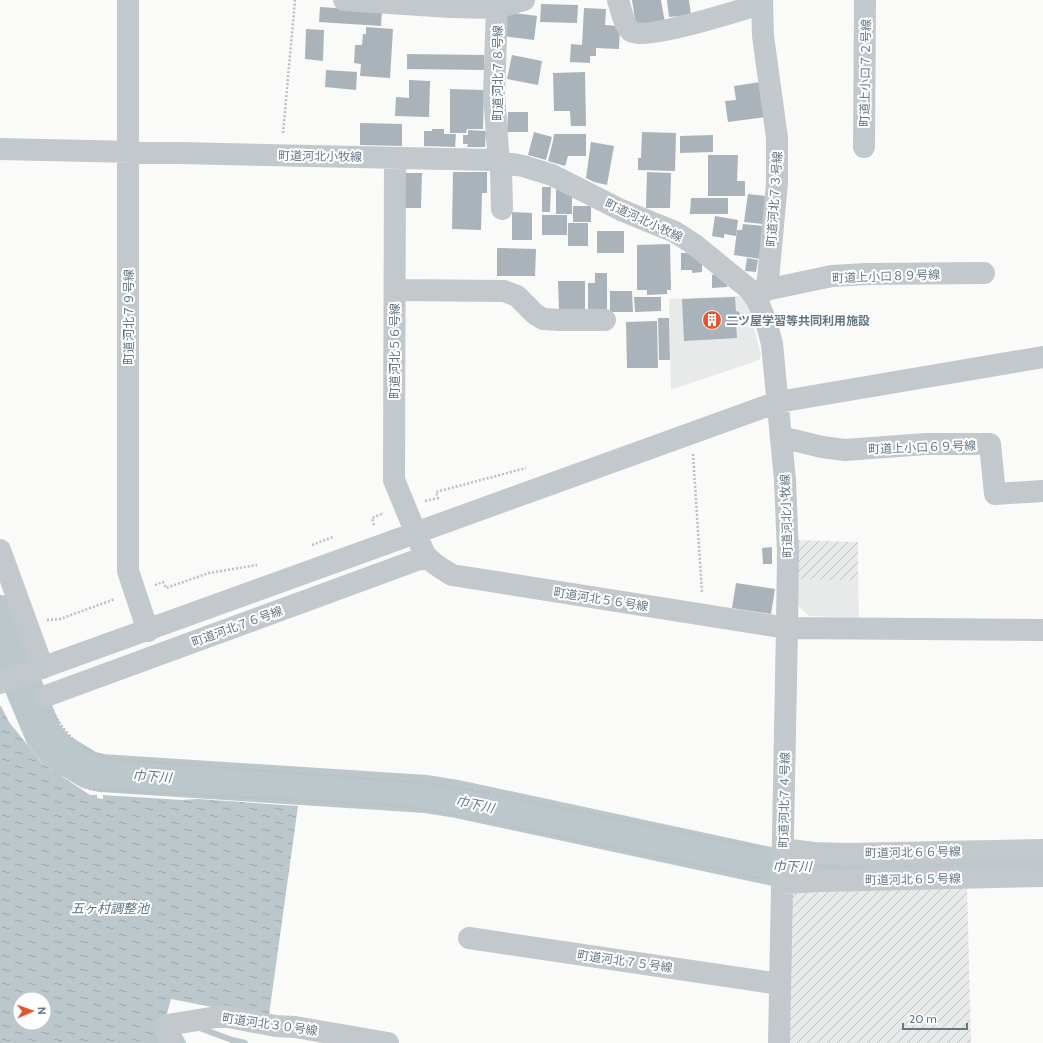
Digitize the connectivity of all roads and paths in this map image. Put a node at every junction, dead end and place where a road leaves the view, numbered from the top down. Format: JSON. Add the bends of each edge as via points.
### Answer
{"nodes":[{"id":1,"x":128,"y":0,"type":"edge"},
{"id":2,"x":295,"y":0,"type":"edge"},
{"id":3,"x":344,"y":0,"type":"edge"},
{"id":4,"x":524,"y":0,"type":"edge"},
{"id":5,"x":618,"y":0,"type":"edge"},
{"id":6,"x":866,"y":0,"type":"edge"},
{"id":7,"x":762,"y":2,"type":"edge"},
{"id":8,"x":497,"y":8,"type":"junction"},
{"id":9,"x":864,"y":147,"type":"dead end"},
{"id":10,"x":0,"y":149,"type":"edge"},
{"id":11,"x":127,"y":152,"type":"junction"},
{"id":12,"x":281,"y":156,"type":"junction"},
{"id":13,"x":395,"y":158,"type":"junction"},
{"id":14,"x":500,"y":161,"type":"junction"},
{"id":15,"x":502,"y":209,"type":"dead end"},
{"id":16,"x":984,"y":272,"type":"dead end"},
{"id":17,"x":394,"y":290,"type":"junction"},
{"id":18,"x":761,"y":295,"type":"junction"},
{"id":19,"x":605,"y":320,"type":"dead end"},
{"id":20,"x":1043,"y":357,"type":"edge"},
{"id":21,"x":778,"y":402,"type":"junction"},
{"id":22,"x":692,"y":434,"type":"junction"},
{"id":23,"x":781,"y":437,"type":"junction"},
{"id":24,"x":1043,"y":491,"type":"edge"},
{"id":25,"x":421,"y":546,"type":"junction"},
{"id":26,"x":0,"y":550,"type":"edge"},
{"id":27,"x":703,"y":616,"type":"junction"},
{"id":28,"x":787,"y":628,"type":"junction"},
{"id":29,"x":1043,"y":630,"type":"edge"},
{"id":30,"x":148,"y":631,"type":"junction"},
{"id":31,"x":41,"y":668,"type":"junction"},
{"id":32,"x":1,"y":681,"type":"edge"},
{"id":33,"x":46,"y":696,"type":"joint"},
{"id":34,"x":89,"y":789,"type":"dead end"},
{"id":35,"x":1043,"y":850,"type":"edge"},
{"id":36,"x":783,"y":852,"type":"junction"},
{"id":37,"x":1043,"y":876,"type":"edge"},
{"id":38,"x":782,"y":880,"type":"junction"},
{"id":39,"x":469,"y":938,"type":"dead end"},
{"id":40,"x":780,"y":984,"type":"junction"},
{"id":41,"x":169,"y":1043,"type":"edge"},
{"id":42,"x":388,"y":1043,"type":"edge"},
{"id":43,"x":779,"y":1043,"type":"edge"}],
"edges":[{"from":1,"to":11,"type":"street","name":"町道河北７９号線"},
{"from":2,"to":12,"type":"path"},
{"from":3,"to":8,"type":"street"},
{"from":4,"to":8,"type":"street"},
{"from":5,"to":7,"type":"street","via":[[627,27],[635,33],[665,31]]},
{"from":6,"to":9,"type":"street","name":"町道上小口７２号線"},
{"from":7,"to":18,"type":"street","name":"町道河北７３号線","via":[[763,36],[778,160],[768,279]]},
{"from":8,"to":14,"type":"street","name":"町道河北７８号線","via":[[494,94]]},
{"from":10,"to":11,"type":"street","name":"町道河北小牧線"},
{"from":11,"to":12,"type":"street","name":"町道河北小牧線"},
{"from":11,"to":30,"type":"street","name":"町道河北７９号線","via":[[128,571]]},
{"from":12,"to":13,"type":"street","name":"町道河北小牧線"},
{"from":13,"to":14,"type":"street","name":"町道河北小牧線"},
{"from":13,"to":17,"type":"street","name":"町道河北５６号線"},
{"from":14,"to":15,"type":"street","name":"町道河北７８号線"},
{"from":14,"to":18,"type":"street","name":"町道河北小牧線","via":[[552,175],[621,210],[675,232],[695,244],[749,289]]},
{"from":16,"to":18,"type":"street","name":"町道上小口８９号線","via":[[832,276]]},
{"from":17,"to":19,"type":"street","via":[[504,291],[517,296],[543,319]]},
{"from":17,"to":25,"type":"street","name":"町道河北５６号線","via":[[394,480]]},
{"from":18,"to":21,"type":"street","name":"町道河北小牧線","via":[[772,344]]},
{"from":20,"to":21,"type":"street"},
{"from":21,"to":22,"type":"street"},
{"from":21,"to":23,"type":"street","name":"町道河北小牧線"},
{"from":22,"to":25,"type":"street"},
{"from":22,"to":27,"type":"path"},
{"from":23,"to":24,"type":"street","name":"町道上小口６９号線","via":[[845,450],[926,444],[990,444],[995,494]]},
{"from":23,"to":28,"type":"street","name":"町道河北小牧線","via":[[787,516]]},
{"from":25,"to":27,"type":"street","name":"町道河北５６号線","via":[[431,562],[452,575]]},
{"from":25,"to":30,"type":"street"},
{"from":25,"to":33,"type":"street","name":"町道河北７６号線","via":[[417,560]]},
{"from":26,"to":31,"type":"street"},
{"from":27,"to":28,"type":"street","name":"町道河北５６号線"},
{"from":28,"to":29,"type":"street"},
{"from":28,"to":36,"type":"street","name":"町道河北７４号線"},
{"from":30,"to":31,"type":"street"},
{"from":31,"to":32,"type":"street"},
{"from":33,"to":36,"type":"path","via":[[60,725],[71,737],[91,752],[112,759],[424,782]]},
{"from":34,"to":38,"type":"path","via":[[381,804],[415,808]]},
{"from":35,"to":36,"type":"street","name":"町道河北６６号線","via":[[847,854]]},
{"from":36,"to":38,"type":"street","name":"町道河北７４号線"},
{"from":37,"to":38,"type":"street","name":"町道河北６５号線"},
{"from":38,"to":40,"type":"street","name":"町道河北７４号線"},
{"from":39,"to":40,"type":"street","name":"町道河北７５号線"},
{"from":40,"to":43,"type":"street","name":"町道河北７４号線"},
{"from":41,"to":42,"type":"street","name":"町道河北３０号線","via":[[167,1024],[223,1016]]}]}
